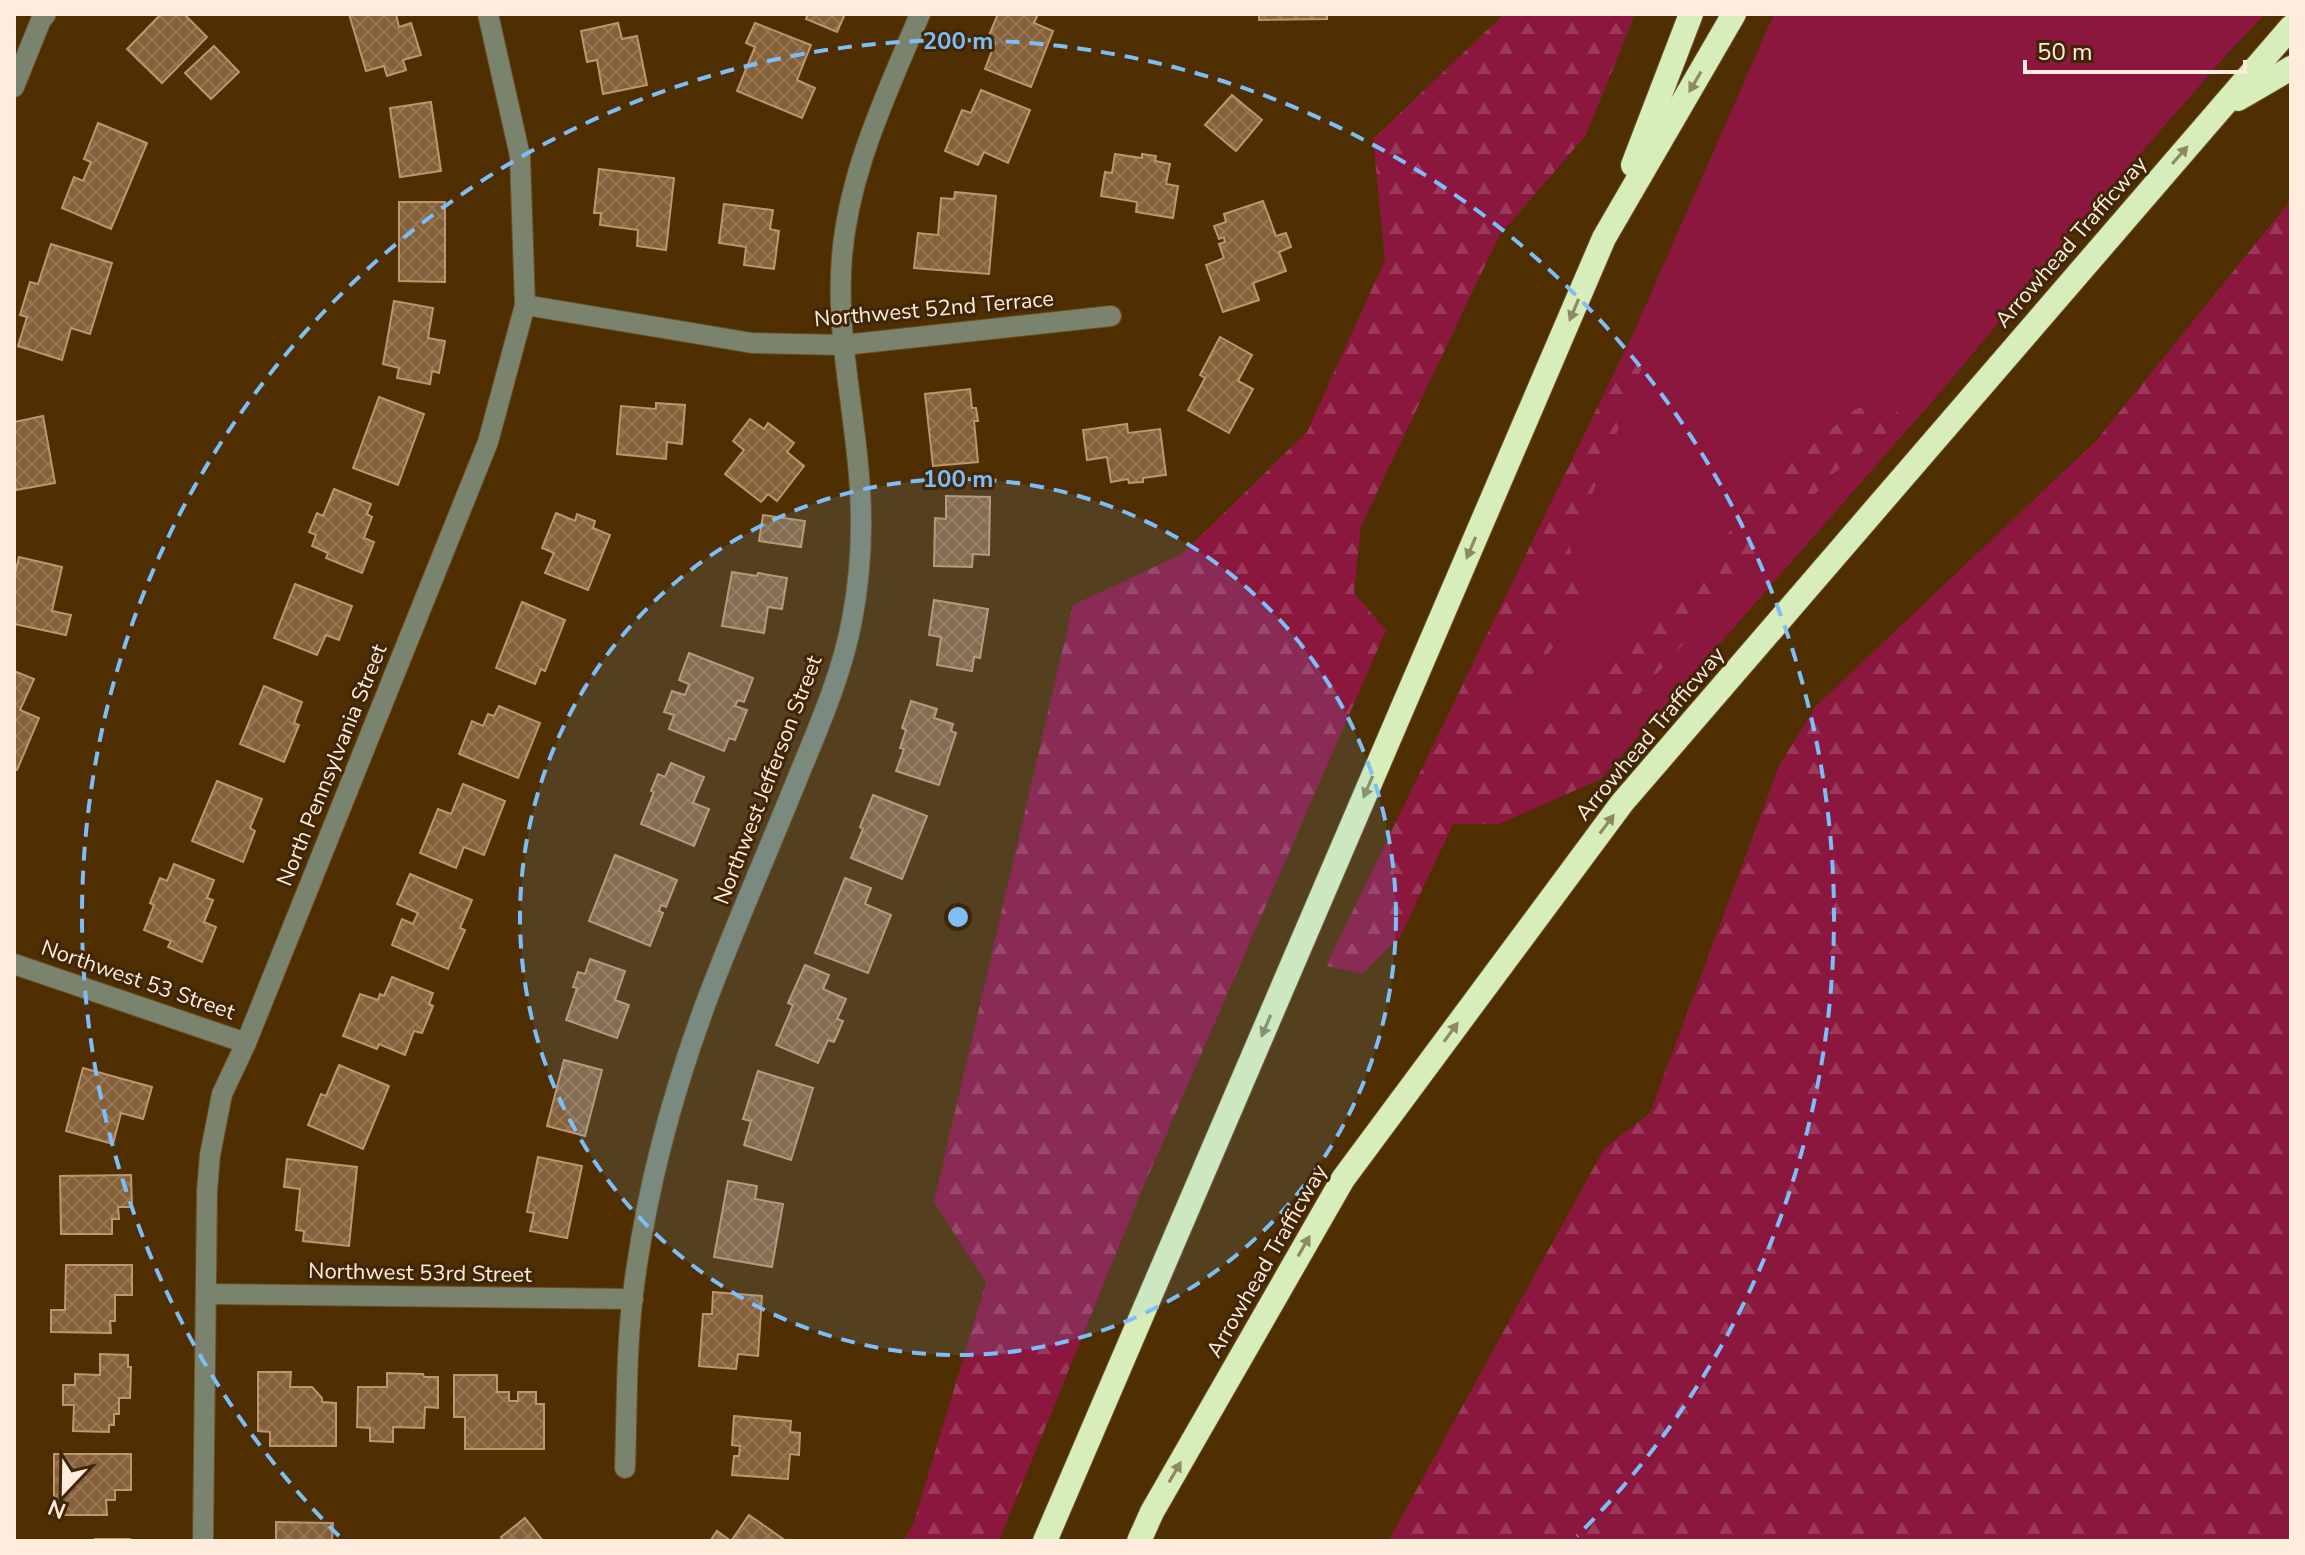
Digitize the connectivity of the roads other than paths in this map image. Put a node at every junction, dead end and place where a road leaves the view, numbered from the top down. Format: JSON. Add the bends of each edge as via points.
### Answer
{"nodes":[{"id":1,"x":46,"y":14,"type":"edge"},
{"id":2,"x":488,"y":14,"type":"edge"},
{"id":3,"x":920,"y":14,"type":"edge"},
{"id":4,"x":1691,"y":14,"type":"edge"},
{"id":5,"x":1734,"y":14,"type":"edge"},
{"id":6,"x":2291,"y":27,"type":"edge"},
{"id":7,"x":2291,"y":68,"type":"edge"},
{"id":8,"x":14,"y":87,"type":"edge"},
{"id":9,"x":2218,"y":111,"type":"junction"},
{"id":10,"x":1604,"y":238,"type":"junction"},
{"id":11,"x":525,"y":305,"type":"junction"},
{"id":12,"x":1111,"y":316,"type":"dead end"},
{"id":13,"x":844,"y":345,"type":"junction"},
{"id":14,"x":14,"y":964,"type":"edge"},
{"id":15,"x":246,"y":1043,"type":"junction"},
{"id":16,"x":206,"y":1294,"type":"junction"},
{"id":17,"x":633,"y":1299,"type":"junction"},
{"id":18,"x":625,"y":1468,"type":"dead end"},
{"id":19,"x":203,"y":1541,"type":"edge"},
{"id":20,"x":1045,"y":1541,"type":"edge"},
{"id":21,"x":1139,"y":1541,"type":"edge"}],
"edges":[{"from":1,"to":8,"type":"street"},
{"from":2,"to":11,"type":"street","name":"North Pennsylvania Street","via":[[520,156]]},
{"from":3,"to":13,"type":"street","name":"Northwest Jefferson Street","via":[[853,186],[840,277]]},
{"from":4,"to":10,"type":"highway"},
{"from":5,"to":10,"type":"highway","one_way":true},
{"from":6,"to":9,"type":"highway","name":"Arrowhead Trafficway"},
{"from":7,"to":9,"type":"highway"},
{"from":21,"to":9,"type":"highway","name":"Arrowhead Trafficway","one_way":true,"via":[[1343,1179],[1622,803]]},
{"from":10,"to":20,"type":"highway","one_way":true},
{"from":11,"to":13,"type":"street","name":"Northwest 52nd Terrace","via":[[752,343]]},
{"from":11,"to":15,"type":"street","name":"North Pennsylvania Street","via":[[488,442]]},
{"from":12,"to":13,"type":"street","name":"Northwest 52nd Terrace"},
{"from":13,"to":17,"type":"street","name":"Northwest Jefferson Street","via":[[860,479],[860,556],[852,620],[833,693],[679,1079],[658,1155]]},
{"from":14,"to":15,"type":"street","name":"Northwest 53 Street"},
{"from":15,"to":16,"type":"street","name":"North Pennsylvania Street","via":[[222,1094],[210,1155]]},
{"from":16,"to":17,"type":"street","name":"Northwest 53rd Street"},
{"from":16,"to":19,"type":"street","name":"North Pennsylvania Street"},
{"from":17,"to":18,"type":"street","name":"Northwest Jefferson Street"}]}
